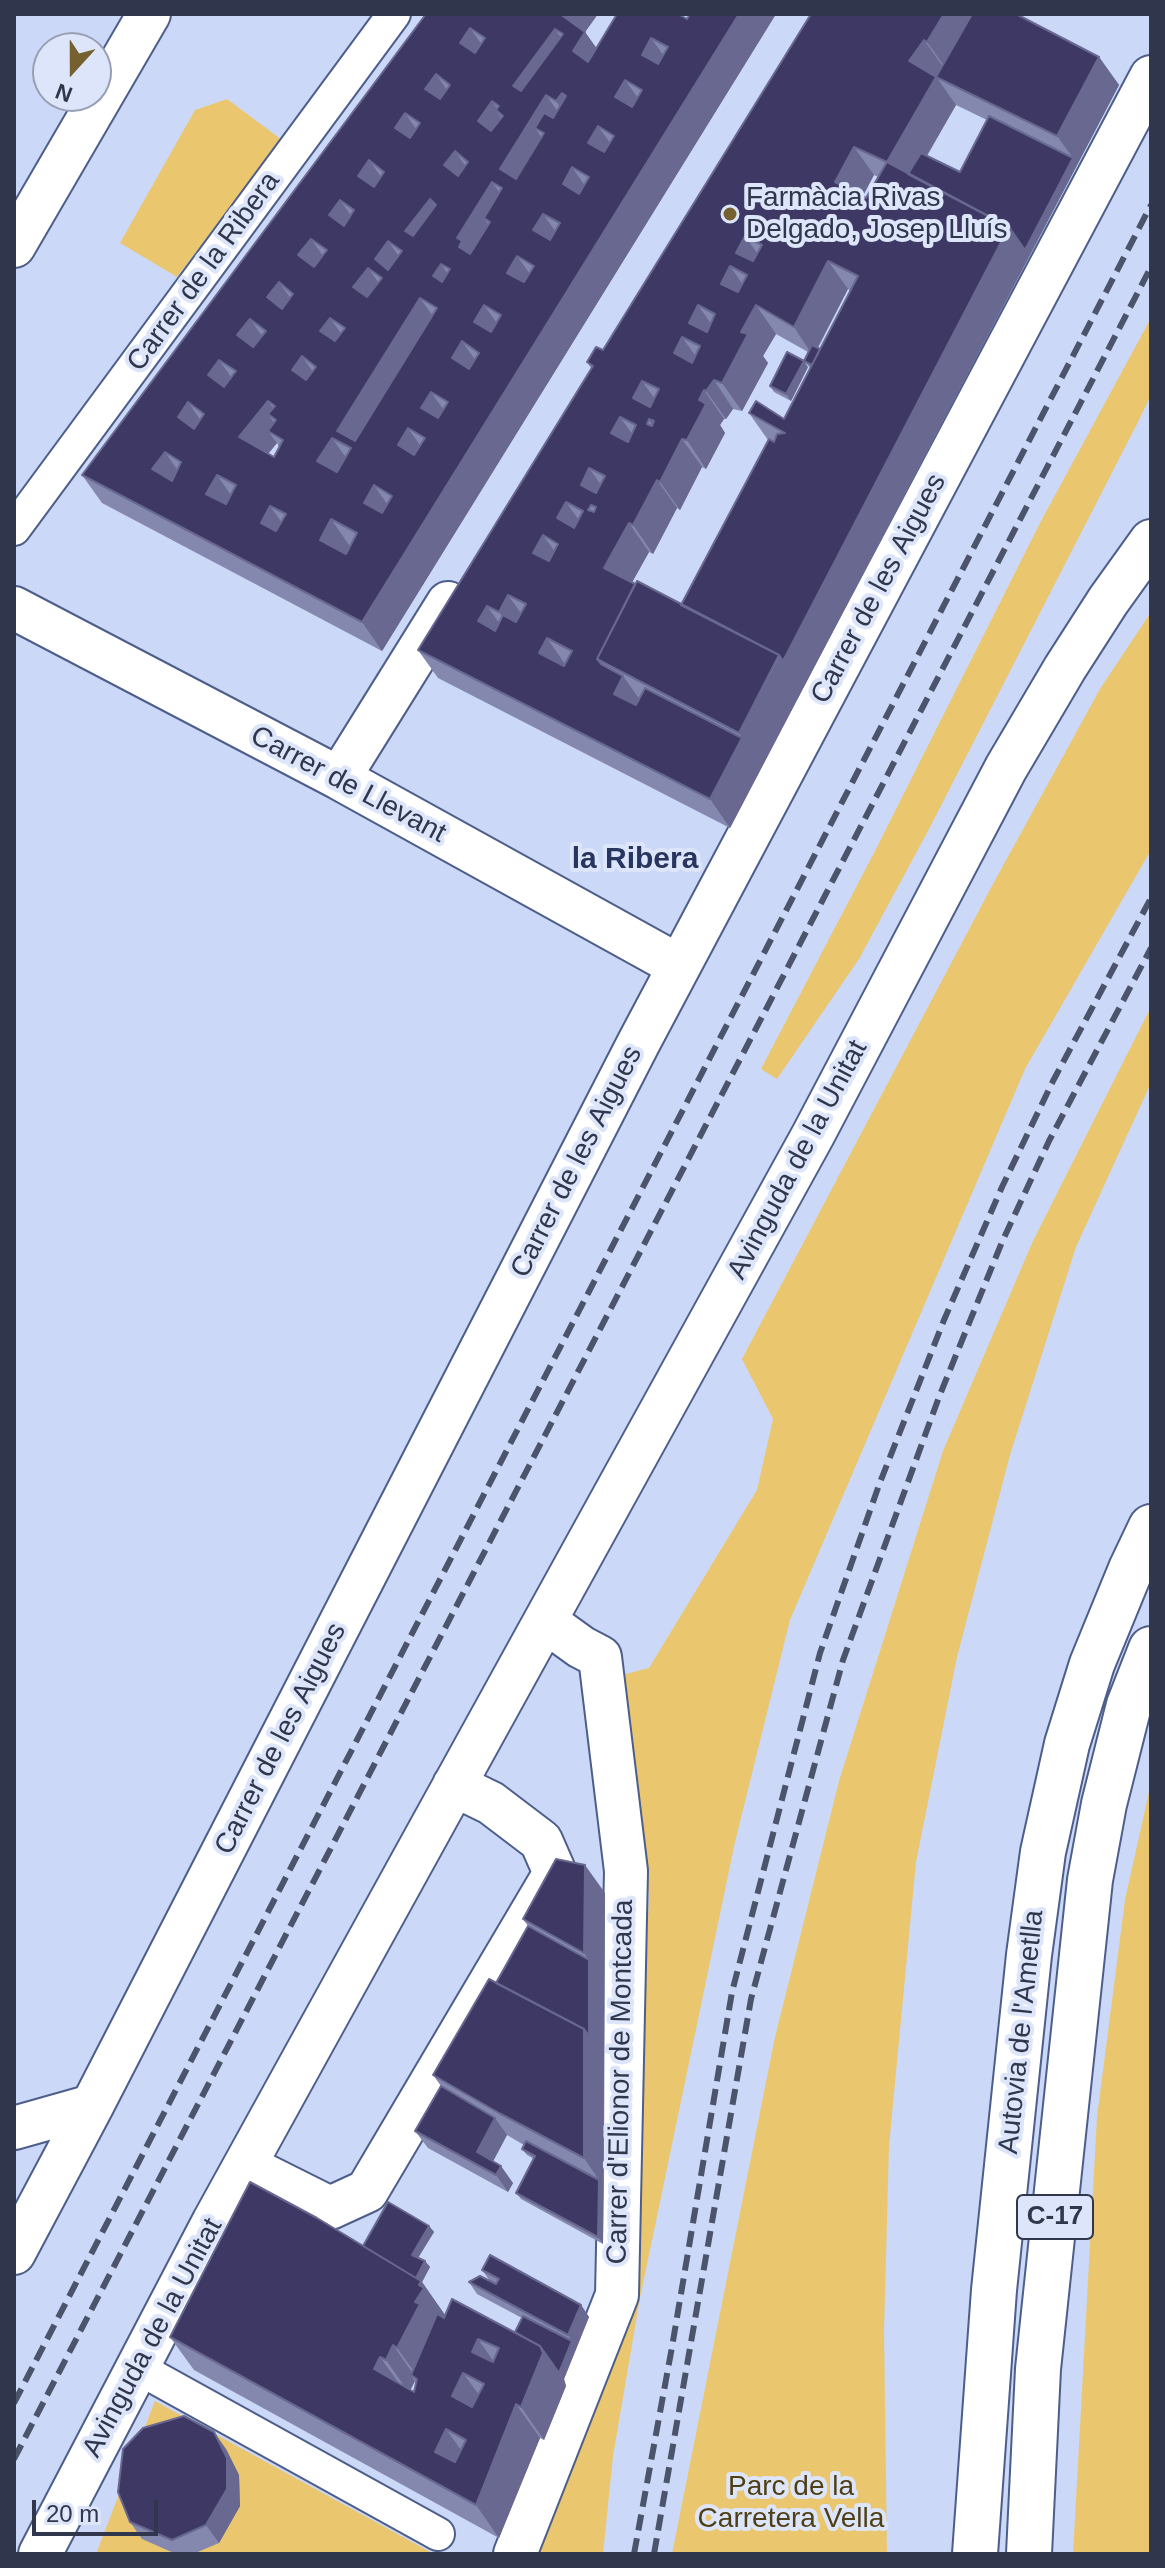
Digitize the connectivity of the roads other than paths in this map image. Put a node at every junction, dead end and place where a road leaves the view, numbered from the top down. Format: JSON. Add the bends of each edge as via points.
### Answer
{"nodes":[{"id":1,"x":149,"y":14,"type":"edge"},
{"id":2,"x":394,"y":14,"type":"edge"},
{"id":3,"x":1151,"y":77,"type":"edge"},
{"id":4,"x":14,"y":246,"type":"edge"},
{"id":5,"x":14,"y":529,"type":"edge"},
{"id":6,"x":1151,"y":541,"type":"edge"},
{"id":7,"x":464,"y":577,"type":"edge"},
{"id":8,"x":14,"y":608,"type":"edge"},
{"id":9,"x":339,"y":778,"type":"junction"},
{"id":10,"x":679,"y":966,"type":"junction"},
{"id":11,"x":1151,"y":1527,"type":"edge"},
{"id":12,"x":545,"y":1621,"type":"junction"},
{"id":13,"x":1151,"y":1649,"type":"edge"},
{"id":14,"x":454,"y":1785,"type":"junction"},
{"id":15,"x":92,"y":2106,"type":"junction"},
{"id":16,"x":14,"y":2128,"type":"edge"},
{"id":17,"x":246,"y":2166,"type":"junction"},
{"id":18,"x":14,"y":2253,"type":"edge"},
{"id":19,"x":138,"y":2368,"type":"junction"},
{"id":20,"x":438,"y":2534,"type":"edge"},
{"id":21,"x":40,"y":2554,"type":"edge"},
{"id":22,"x":515,"y":2554,"type":"edge"},
{"id":23,"x":975,"y":2554,"type":"edge"},
{"id":24,"x":1029,"y":2554,"type":"edge"}],
"edges":[{"from":1,"to":4,"type":"street"},
{"from":2,"to":5,"type":"street","name":"Carrer de la Ribera"},
{"from":3,"to":10,"type":"street","name":"Carrer de les Aigues"},
{"from":6,"to":12,"type":"street","name":"Avinguda de la Unitat","via":[[1065,668],[1006,768],[813,1135]]},
{"from":7,"to":9,"type":"street"},
{"from":8,"to":9,"type":"street","name":"Carrer de Llevant"},
{"from":9,"to":10,"type":"street","name":"Carrer de Llevant"},
{"from":10,"to":15,"type":"street","name":"Carrer de les Aigues"},
{"from":11,"to":23,"type":"highway","name":"Autovia de l'Ametlla","number":"C-17","via":[[1092,1664],[1067,1744],[1043,1852],[994,2290]]},
{"from":12,"to":14,"type":"street","name":"Avinguda de la Unitat"},
{"from":12,"to":22,"type":"street","name":"Carrer d'Elionor de Montcada","via":[[600,1657],[626,1871],[617,2295]]},
{"from":13,"to":24,"type":"highway","name":"Autovia de l'Ametlla","number":"C-17","via":[[1129,1705],[1090,1880],[1038,2369]]},
{"from":14,"to":17,"type":"street","name":"Avinguda de la Unitat"},
{"from":14,"to":17,"type":"street","via":[[491,1803],[541,1841],[555,1873],[367,2191],[330,2208]]},
{"from":15,"to":16,"type":"street"},
{"from":15,"to":18,"type":"street","name":"Carrer de les Aigues"},
{"from":17,"to":19,"type":"street","name":"Avinguda de la Unitat"},
{"from":19,"to":20,"type":"street"},
{"from":19,"to":21,"type":"street","name":"Avinguda de la Unitat"}]}
